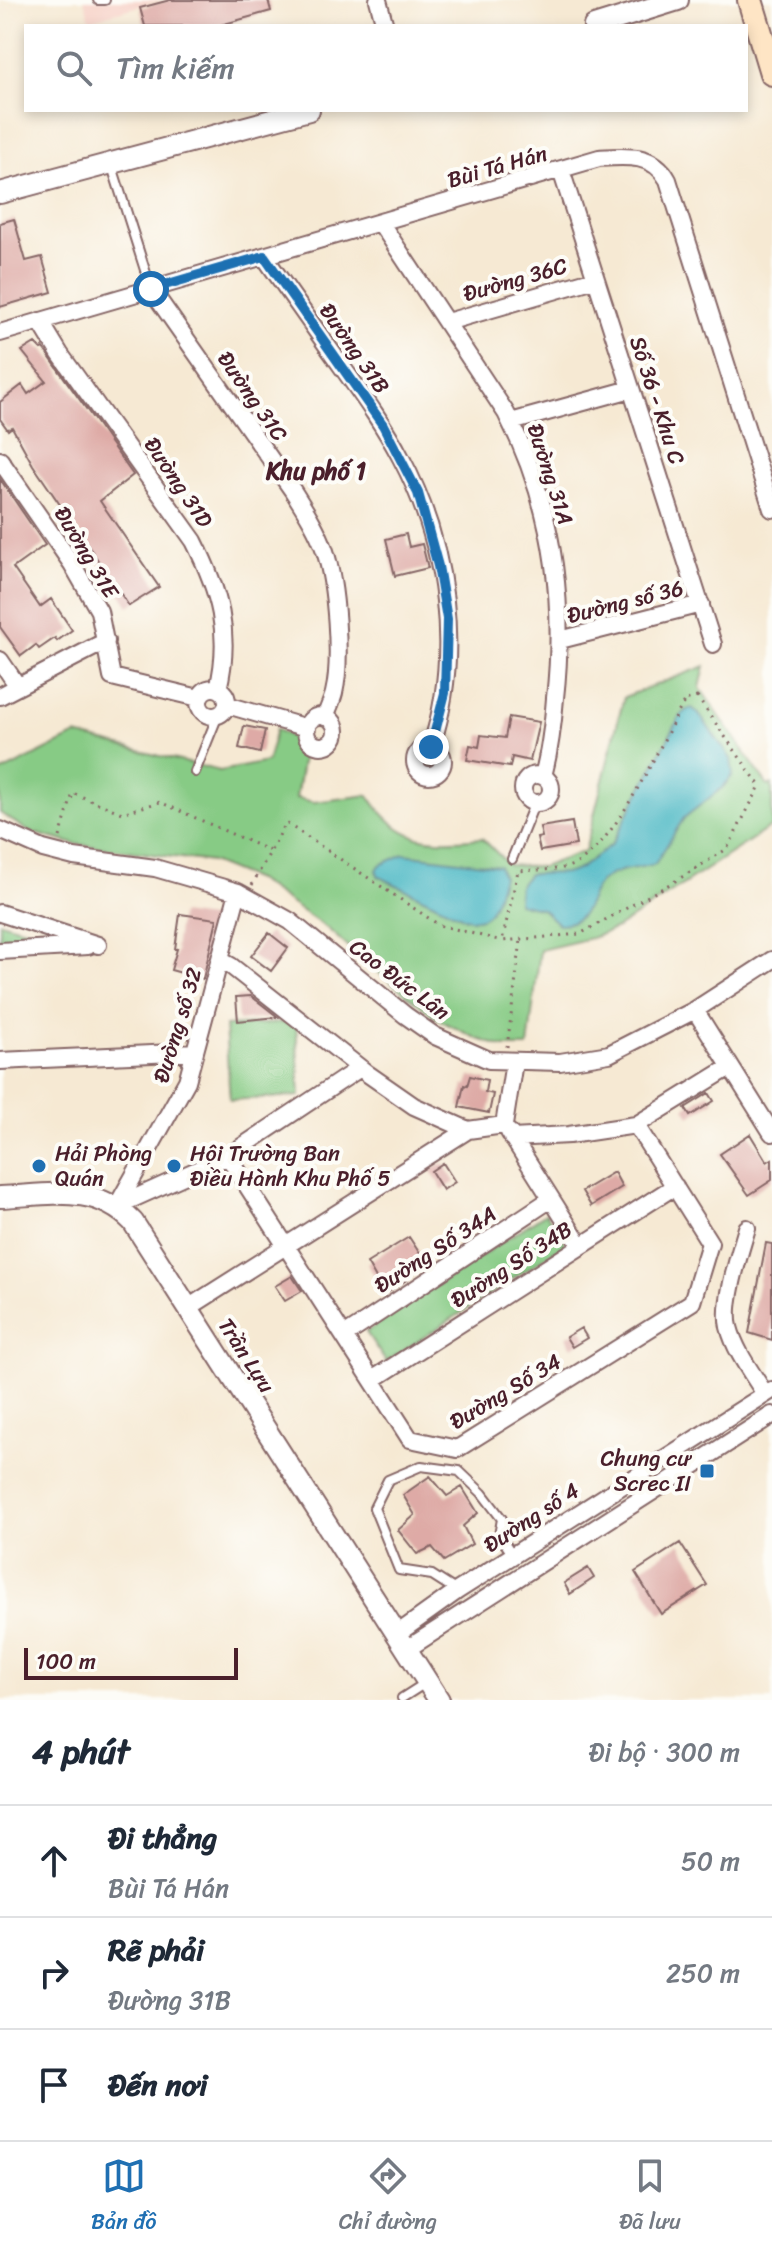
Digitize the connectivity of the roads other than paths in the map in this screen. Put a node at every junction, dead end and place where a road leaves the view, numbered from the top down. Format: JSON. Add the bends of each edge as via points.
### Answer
{"nodes":[{"id":1,"x":378,"y":0,"type":"edge"},
{"id":2,"x":678,"y":0,"type":"edge"},
{"id":3,"x":759,"y":11,"type":"edge"},
{"id":4,"x":384,"y":24,"type":"edge"},
{"id":5,"x":600,"y":24,"type":"edge"},
{"id":6,"x":772,"y":73,"type":"edge"},
{"id":7,"x":301,"y":112,"type":"edge"},
{"id":8,"x":111,"y":162,"type":"junction"},
{"id":9,"x":561,"y":170,"type":"junction"},
{"id":10,"x":0,"y":193,"type":"edge"},
{"id":11,"x":380,"y":222,"type":"junction"},
{"id":12,"x":264,"y":256,"type":"junction"},
{"id":13,"x":595,"y":279,"type":"junction"},
{"id":14,"x":151,"y":289,"type":"junction"},
{"id":15,"x":40,"y":321,"type":"junction"},
{"id":16,"x":447,"y":322,"type":"junction"},
{"id":17,"x":0,"y":333,"type":"edge"},
{"id":18,"x":631,"y":389,"type":"junction"},
{"id":19,"x":511,"y":422,"type":"junction"},
{"id":20,"x":0,"y":460,"type":"edge"},
{"id":21,"x":772,"y":509,"type":"edge"},
{"id":22,"x":701,"y":604,"type":"junction"},
{"id":23,"x":560,"y":640,"type":"junction"},
{"id":24,"x":106,"y":641,"type":"junction"},
{"id":25,"x":713,"y":644,"type":"dead end"},
{"id":26,"x":0,"y":660,"type":"edge"},
{"id":27,"x":17,"y":685,"type":"junction"},
{"id":28,"x":218,"y":689,"type":"junction"},
{"id":29,"x":0,"y":696,"type":"edge"},
{"id":30,"x":199,"y":698,"type":"junction"},
{"id":31,"x":222,"y":710,"type":"junction"},
{"id":32,"x":325,"y":717,"type":"junction"},
{"id":33,"x":307,"y":728,"type":"junction"},
{"id":34,"x":431,"y":747,"type":"dead end"},
{"id":35,"x":195,"y":772,"type":"dead end"},
{"id":36,"x":535,"y":802,"type":"joint"},
{"id":37,"x":0,"y":830,"type":"edge"},
{"id":38,"x":512,"y":859,"type":"dead end"},
{"id":39,"x":242,"y":894,"type":"junction"},
{"id":40,"x":0,"y":913,"type":"edge"},
{"id":41,"x":0,"y":951,"type":"edge"},
{"id":42,"x":220,"y":960,"type":"junction"},
{"id":43,"x":772,"y":960,"type":"edge"},
{"id":44,"x":695,"y":1010,"type":"junction"},
{"id":45,"x":195,"y":1052,"type":"junction"},
{"id":46,"x":0,"y":1061,"type":"edge"},
{"id":47,"x":510,"y":1062,"type":"junction"},
{"id":48,"x":730,"y":1067,"type":"junction"},
{"id":49,"x":360,"y":1068,"type":"junction"},
{"id":50,"x":636,"y":1125,"type":"junction"},
{"id":51,"x":468,"y":1130,"type":"junction"},
{"id":52,"x":508,"y":1132,"type":"junction"},
{"id":53,"x":772,"y":1133,"type":"edge"},
{"id":54,"x":228,"y":1156,"type":"junction"},
{"id":55,"x":675,"y":1186,"type":"junction"},
{"id":56,"x":0,"y":1197,"type":"edge"},
{"id":57,"x":551,"y":1199,"type":"junction"},
{"id":58,"x":117,"y":1206,"type":"junction"},
{"id":59,"x":747,"y":1228,"type":"dead end"},
{"id":60,"x":581,"y":1246,"type":"junction"},
{"id":61,"x":287,"y":1247,"type":"junction"},
{"id":62,"x":188,"y":1308,"type":"junction"},
{"id":63,"x":344,"y":1336,"type":"junction"},
{"id":64,"x":372,"y":1380,"type":"junction"},
{"id":65,"x":768,"y":1392,"type":"edge"},
{"id":66,"x":772,"y":1415,"type":"edge"},
{"id":67,"x":513,"y":1555,"type":"junction"},
{"id":68,"x":457,"y":1591,"type":"junction"},
{"id":69,"x":402,"y":1641,"type":"junction"},
{"id":70,"x":427,"y":1682,"type":"junction"},
{"id":71,"x":402,"y":1698,"type":"edge"},
{"id":72,"x":439,"y":1700,"type":"edge"}],
"edges":[{"from":1,"to":4,"type":"street"},
{"from":2,"to":5,"type":"street"},
{"from":3,"to":6,"type":"main road"},
{"from":7,"to":8,"type":"street"},
{"from":8,"to":10,"type":"street"},
{"from":8,"to":14,"type":"lane"},
{"from":9,"to":11,"type":"street","name":"Bùi Tá Hán"},
{"from":9,"to":13,"type":"street","name":"Số 36 - Khu C"},
{"from":9,"to":21,"type":"street","name":"Bùi Tá Hán","via":[[628,156],[654,162],[663,170]]},
{"from":11,"to":12,"type":"street","name":"Bùi Tá Hán"},
{"from":11,"to":16,"type":"street","name":"Đường 31A"},
{"from":12,"to":14,"type":"street","name":"Bùi Tá Hán"},
{"from":12,"to":34,"type":"street","name":"Đường 31B","via":[[383,425],[418,493],[447,619],[445,693]]},
{"from":13,"to":16,"type":"street","name":"Đường 36C"},
{"from":13,"to":18,"type":"street","name":"Số 36 - Khu C"},
{"from":14,"to":15,"type":"street","name":"Bùi Tá Hán"},
{"from":14,"to":32,"type":"street","name":"Đường 31C","via":[[293,491],[325,550],[336,636],[334,693]]},
{"from":15,"to":17,"type":"street","name":"Bùi Tá Hán"},
{"from":15,"to":28,"type":"street","name":"Đường 31D","via":[[203,558],[224,624]]},
{"from":16,"to":19,"type":"street","name":"Đường 31A"},
{"from":18,"to":19,"type":"street"},
{"from":18,"to":22,"type":"street","name":"Số 36 - Khu C"},
{"from":19,"to":23,"type":"street","name":"Đường 31A","via":[[551,543]]},
{"from":20,"to":24,"type":"street","name":"Đường 31E","via":[[72,564],[99,611]]},
{"from":22,"to":23,"type":"street","name":"Đường số 36"},
{"from":22,"to":25,"type":"street","name":"Số 36 - Khu C"},
{"from":23,"to":36,"type":"street","name":"Đường 31A","via":[[543,776],[550,794]]},
{"from":24,"to":27,"type":"street"},
{"from":24,"to":30,"type":"street","name":"Đường 31E","via":[[112,677]]},
{"from":26,"to":27,"type":"street"},
{"from":27,"to":29,"type":"street"},
{"from":28,"to":30,"type":"street","via":[[209,688]]},
{"from":28,"to":31,"type":"street","via":[[225,696]]},
{"from":30,"to":31,"type":"street","via":[[209,716]]},
{"from":31,"to":33,"type":"street"},
{"from":31,"to":35,"type":"lane"},
{"from":32,"to":33,"type":"street","via":[[316,717]]},
{"from":32,"to":33,"type":"street","via":[[335,726],[329,743],[315,744]]},
{"from":36,"to":38,"type":"lane"},
{"from":37,"to":39,"type":"street","name":"Cao Đức Lân","via":[[56,852],[155,868]]},
{"from":39,"to":42,"type":"street","name":"Đường số 32"},
{"from":39,"to":47,"type":"street","name":"Cao Đức Lân","via":[[290,921],[435,1036],[489,1060]]},
{"from":40,"to":41,"type":"street","via":[[98,945]]},
{"from":42,"to":45,"type":"street","name":"Đường số 32"},
{"from":42,"to":49,"type":"street"},
{"from":43,"to":44,"type":"street","name":"Cao Đức Lân"},
{"from":44,"to":47,"type":"street","name":"Cao Đức Lân","via":[[609,1054],[560,1062]]},
{"from":44,"to":48,"type":"street"},
{"from":45,"to":46,"type":"street"},
{"from":45,"to":58,"type":"street","name":"Đường số 32","via":[[187,1081]]},
{"from":47,"to":52,"type":"street"},
{"from":48,"to":50,"type":"street"},
{"from":48,"to":53,"type":"street"},
{"from":49,"to":51,"type":"street","via":[[414,1106]]},
{"from":49,"to":54,"type":"street"},
{"from":50,"to":52,"type":"street","via":[[569,1135]]},
{"from":50,"to":55,"type":"street","name":"Đường Số 34"},
{"from":51,"to":52,"type":"street"},
{"from":51,"to":61,"type":"street"},
{"from":52,"to":57,"type":"street"},
{"from":54,"to":58,"type":"street"},
{"from":54,"to":61,"type":"street","name":"Đường Số 34"},
{"from":55,"to":60,"type":"street","name":"Đường Số 34B"},
{"from":55,"to":64,"type":"street","name":"Đường Số 34","via":[[710,1243],[692,1302],[457,1449],[410,1439]]},
{"from":56,"to":58,"type":"street","via":[[79,1194]]},
{"from":57,"to":60,"type":"street"},
{"from":57,"to":63,"type":"street","name":"Đường Số 34A"},
{"from":58,"to":62,"type":"street","name":"Trần Lựu"},
{"from":59,"to":65,"type":"street","via":[[728,1324],[734,1343]]},
{"from":60,"to":64,"type":"street","name":"Đường Số 34B"},
{"from":61,"to":62,"type":"street"},
{"from":61,"to":63,"type":"street","name":"Đường Số 34"},
{"from":62,"to":69,"type":"street","name":"Trần Lựu"},
{"from":63,"to":64,"type":"street","name":"Đường Số 34"},
{"from":65,"to":67,"type":"street","name":"Đường số 4"},
{"from":66,"to":69,"type":"street","name":"Đường số 4"},
{"from":67,"to":68,"type":"street","name":"Đường số 4"},
{"from":67,"to":68,"type":"lane","via":[[499,1535],[502,1519],[459,1471],[421,1466],[388,1480],[374,1508],[399,1570],[432,1575]]},
{"from":68,"to":69,"type":"street","name":"Đường số 4"},
{"from":69,"to":70,"type":"street","name":"Trần Lựu"},
{"from":70,"to":71,"type":"lane"},
{"from":70,"to":72,"type":"street","name":"Trần Lựu"}]}
